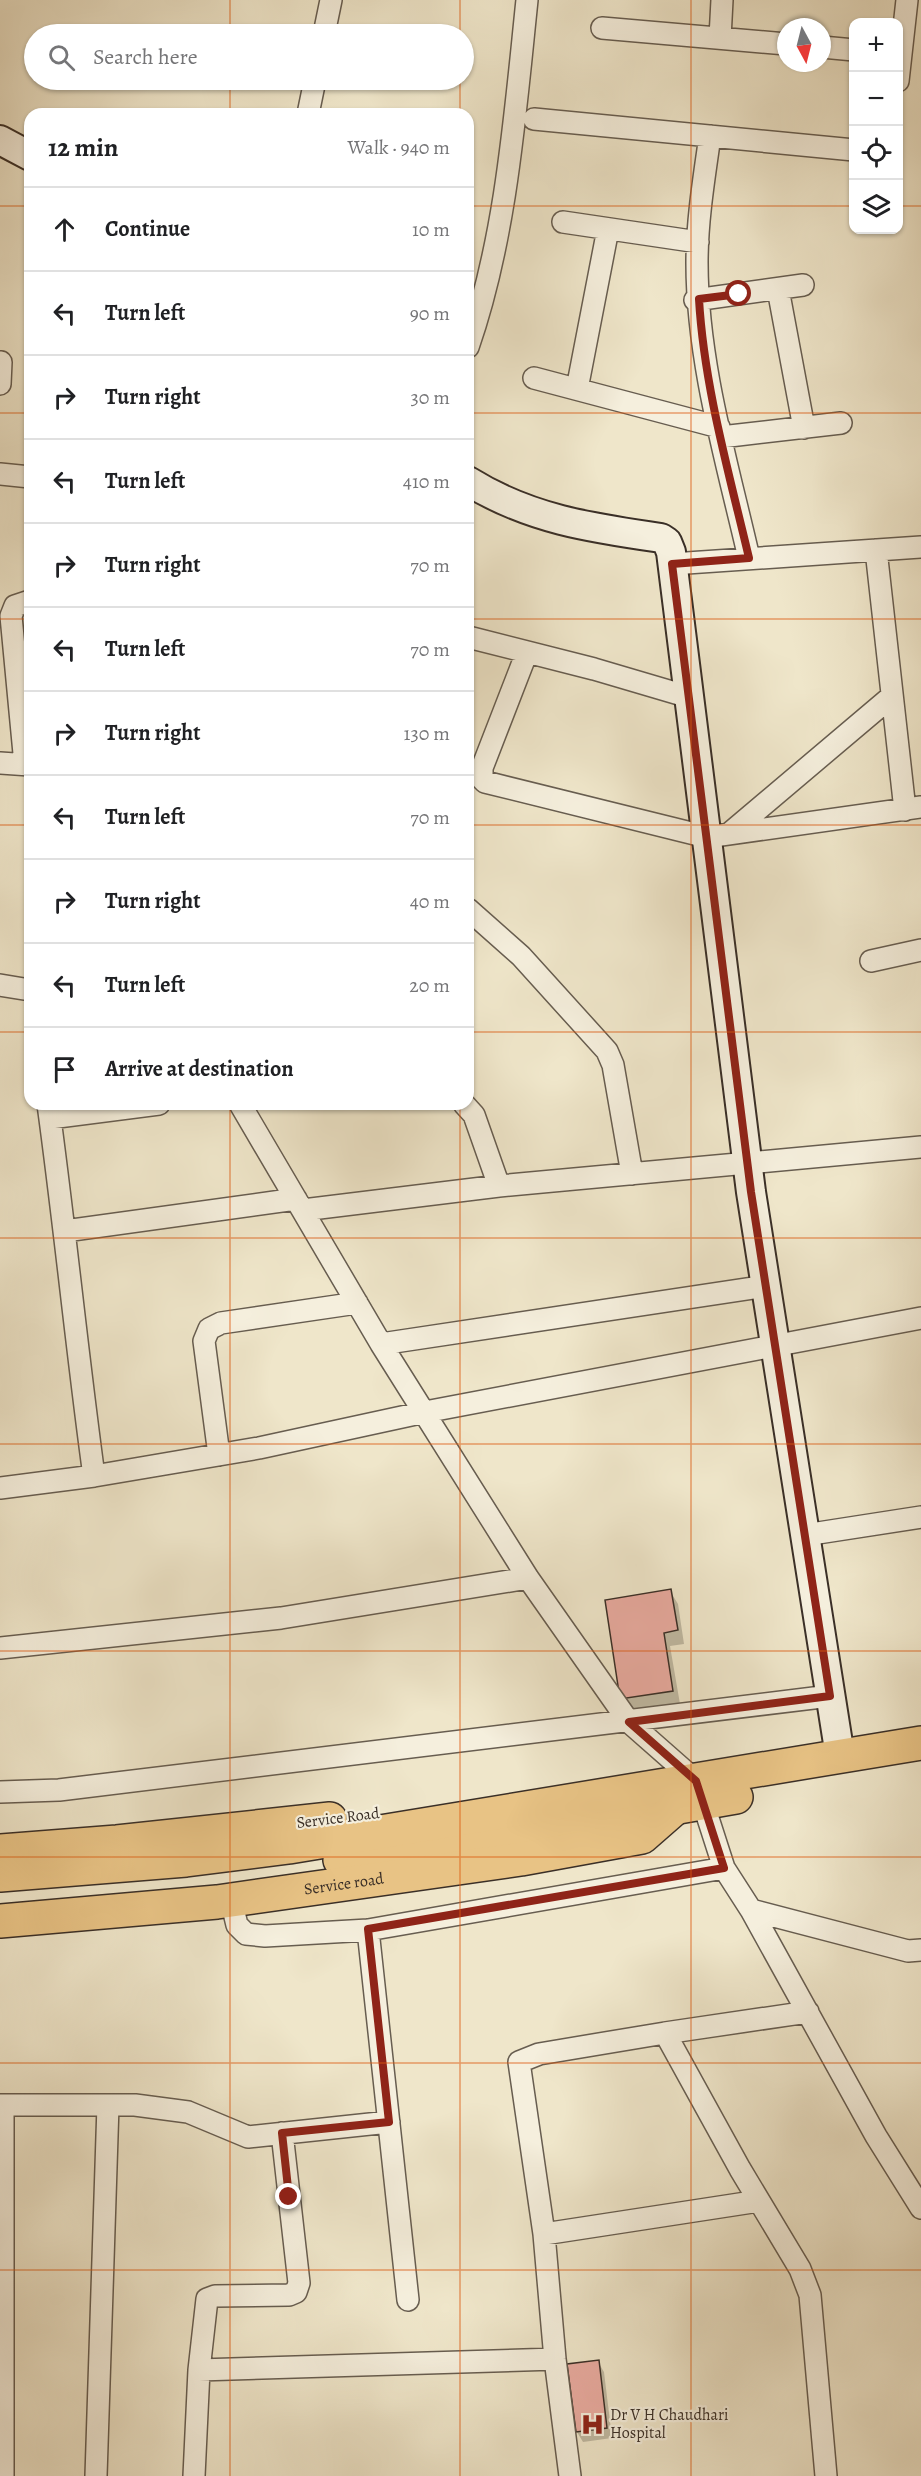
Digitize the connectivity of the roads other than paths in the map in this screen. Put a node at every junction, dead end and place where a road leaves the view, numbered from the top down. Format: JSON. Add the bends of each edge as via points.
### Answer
{"nodes":[{"id":1,"x":331,"y":0,"type":"edge"},
{"id":2,"x":527,"y":0,"type":"edge"},
{"id":3,"x":722,"y":0,"type":"edge"},
{"id":4,"x":908,"y":0,"type":"edge"},
{"id":5,"x":326,"y":24,"type":"edge"},
{"id":6,"x":602,"y":28,"type":"dead end"},
{"id":7,"x":903,"y":34,"type":"edge"},
{"id":8,"x":720,"y":38,"type":"junction"},
{"id":9,"x":777,"y":43,"type":"edge"},
{"id":10,"x":831,"y":48,"type":"edge"},
{"id":11,"x":849,"y":50,"type":"edge"},
{"id":12,"x":313,"y":90,"type":"edge"},
{"id":13,"x":309,"y":108,"type":"edge"},
{"id":14,"x":534,"y":119,"type":"dead end"},
{"id":15,"x":710,"y":136,"type":"junction"},
{"id":16,"x":0,"y":140,"type":"edge"},
{"id":17,"x":849,"y":150,"type":"edge"},
{"id":18,"x":24,"y":153,"type":"edge"},
{"id":19,"x":563,"y":222,"type":"dead end"},
{"id":20,"x":608,"y":229,"type":"junction"},
{"id":21,"x":698,"y":242,"type":"junction"},
{"id":22,"x":803,"y":285,"type":"dead end"},
{"id":23,"x":778,"y":289,"type":"junction"},
{"id":24,"x":697,"y":300,"type":"junction"},
{"id":25,"x":474,"y":311,"type":"edge"},
{"id":26,"x":1,"y":362,"type":"edge"},
{"id":27,"x":534,"y":378,"type":"dead end"},
{"id":28,"x":0,"y":384,"type":"edge"},
{"id":29,"x":577,"y":389,"type":"junction"},
{"id":30,"x":841,"y":423,"type":"dead end"},
{"id":31,"x":804,"y":428,"type":"junction"},
{"id":32,"x":720,"y":432,"type":"junction"},
{"id":33,"x":0,"y":474,"type":"edge"},
{"id":34,"x":24,"y":476,"type":"edge"},
{"id":35,"x":474,"y":485,"type":"edge"},
{"id":36,"x":921,"y":547,"type":"edge"},
{"id":37,"x":876,"y":550,"type":"junction"},
{"id":38,"x":749,"y":558,"type":"junction"},
{"id":39,"x":672,"y":564,"type":"junction"},
{"id":40,"x":24,"y":603,"type":"edge"},
{"id":41,"x":474,"y":639,"type":"edge"},
{"id":42,"x":527,"y":652,"type":"junction"},
{"id":43,"x":892,"y":696,"type":"junction"},
{"id":44,"x":689,"y":697,"type":"junction"},
{"id":45,"x":24,"y":730,"type":"edge"},
{"id":46,"x":0,"y":763,"type":"edge"},
{"id":47,"x":24,"y":765,"type":"edge"},
{"id":48,"x":913,"y":809,"type":"edge"},
{"id":49,"x":718,"y":835,"type":"junction"},
{"id":50,"x":474,"y":914,"type":"edge"},
{"id":51,"x":921,"y":950,"type":"edge"},
{"id":52,"x":871,"y":961,"type":"dead end"},
{"id":53,"x":0,"y":985,"type":"edge"},
{"id":54,"x":24,"y":989,"type":"edge"},
{"id":55,"x":65,"y":1110,"type":"edge"},
{"id":56,"x":244,"y":1110,"type":"edge"},
{"id":57,"x":470,"y":1110,"type":"edge"},
{"id":58,"x":49,"y":1111,"type":"edge"},
{"id":59,"x":921,"y":1147,"type":"edge"},
{"id":60,"x":747,"y":1161,"type":"junction"},
{"id":61,"x":632,"y":1174,"type":"junction"},
{"id":62,"x":499,"y":1186,"type":"junction"},
{"id":63,"x":299,"y":1204,"type":"junction"},
{"id":64,"x":65,"y":1231,"type":"junction"},
{"id":65,"x":766,"y":1286,"type":"junction"},
{"id":66,"x":357,"y":1303,"type":"junction"},
{"id":67,"x":921,"y":1318,"type":"edge"},
{"id":68,"x":381,"y":1344,"type":"junction"},
{"id":69,"x":775,"y":1347,"type":"junction"},
{"id":70,"x":425,"y":1412,"type":"junction"},
{"id":71,"x":219,"y":1455,"type":"junction"},
{"id":72,"x":94,"y":1476,"type":"junction"},
{"id":73,"x":0,"y":1488,"type":"edge"},
{"id":74,"x":921,"y":1517,"type":"edge"},
{"id":75,"x":805,"y":1535,"type":"junction"},
{"id":76,"x":528,"y":1578,"type":"junction"},
{"id":77,"x":0,"y":1648,"type":"edge"},
{"id":78,"x":830,"y":1696,"type":"junction"},
{"id":79,"x":629,"y":1722,"type":"junction"},
{"id":80,"x":921,"y":1743,"type":"edge"},
{"id":81,"x":840,"y":1756,"type":"junction"},
{"id":82,"x":921,"y":1765,"type":"edge"},
{"id":83,"x":0,"y":1792,"type":"edge"},
{"id":84,"x":686,"y":1794,"type":"junction"},
{"id":85,"x":0,"y":1851,"type":"edge"},
{"id":86,"x":724,"y":1868,"type":"junction"},
{"id":87,"x":0,"y":1875,"type":"edge"},
{"id":88,"x":0,"y":1896,"type":"edge"},
{"id":89,"x":231,"y":1900,"type":"junction"},
{"id":90,"x":751,"y":1910,"type":"junction"},
{"id":91,"x":0,"y":1921,"type":"edge"},
{"id":92,"x":368,"y":1929,"type":"junction"},
{"id":93,"x":917,"y":1953,"type":"edge"},
{"id":94,"x":808,"y":2012,"type":"junction"},
{"id":95,"x":665,"y":2033,"type":"junction"},
{"id":96,"x":2,"y":2105,"type":"edge"},
{"id":97,"x":108,"y":2105,"type":"junction"},
{"id":98,"x":389,"y":2122,"type":"junction"},
{"id":99,"x":282,"y":2133,"type":"junction"},
{"id":100,"x":759,"y":2200,"type":"junction"},
{"id":101,"x":920,"y":2207,"type":"edge"},
{"id":102,"x":544,"y":2234,"type":"junction"},
{"id":103,"x":408,"y":2300,"type":"dead end"},
{"id":104,"x":555,"y":2359,"type":"junction"},
{"id":105,"x":199,"y":2370,"type":"junction"},
{"id":106,"x":3,"y":2476,"type":"edge"},
{"id":107,"x":96,"y":2476,"type":"edge"},
{"id":108,"x":194,"y":2476,"type":"edge"},
{"id":109,"x":570,"y":2476,"type":"edge"},
{"id":110,"x":826,"y":2476,"type":"edge"}],
"edges":[{"from":1,"to":5,"type":"street"},
{"from":2,"to":25,"type":"street","via":[[511,160]]},
{"from":3,"to":8,"type":"street"},
{"from":4,"to":7,"type":"street"},
{"from":6,"to":8,"type":"street"},
{"from":8,"to":9,"type":"street"},
{"from":10,"to":11,"type":"street"},
{"from":12,"to":13,"type":"street"},
{"from":14,"to":15,"type":"street"},
{"from":15,"to":17,"type":"street"},
{"from":15,"to":21,"type":"street"},
{"from":16,"to":18,"type":"main road"},
{"from":19,"to":20,"type":"street"},
{"from":20,"to":21,"type":"street"},
{"from":20,"to":29,"type":"street"},
{"from":21,"to":24,"type":"street"},
{"from":22,"to":23,"type":"street"},
{"from":23,"to":24,"type":"street"},
{"from":23,"to":31,"type":"street"},
{"from":24,"to":32,"type":"street"},
{"from":26,"to":28,"type":"street"},
{"from":27,"to":29,"type":"street"},
{"from":29,"to":32,"type":"street"},
{"from":30,"to":31,"type":"street"},
{"from":31,"to":32,"type":"street"},
{"from":32,"to":38,"type":"street"},
{"from":33,"to":34,"type":"street"},
{"from":35,"to":39,"type":"main road","via":[[495,498],[573,525],[661,538],[667,542]]},
{"from":36,"to":37,"type":"street"},
{"from":37,"to":38,"type":"street"},
{"from":37,"to":43,"type":"street"},
{"from":38,"to":39,"type":"street"},
{"from":39,"to":44,"type":"main road"},
{"from":40,"to":45,"type":"street","via":[[15,606],[11,616]]},
{"from":41,"to":42,"type":"street"},
{"from":42,"to":44,"type":"street"},
{"from":42,"to":49,"type":"street","via":[[482,768],[485,782]]},
{"from":43,"to":48,"type":"street"},
{"from":43,"to":49,"type":"street"},
{"from":44,"to":49,"type":"main road"},
{"from":46,"to":47,"type":"street"},
{"from":48,"to":49,"type":"street"},
{"from":49,"to":60,"type":"main road"},
{"from":50,"to":61,"type":"street","via":[[521,956],[608,1051]]},
{"from":51,"to":52,"type":"street"},
{"from":53,"to":54,"type":"street"},
{"from":55,"to":58,"type":"street"},
{"from":56,"to":63,"type":"street"},
{"from":57,"to":62,"type":"street"},
{"from":58,"to":64,"type":"street"},
{"from":59,"to":60,"type":"street"},
{"from":60,"to":61,"type":"street"},
{"from":60,"to":65,"type":"main road"},
{"from":61,"to":62,"type":"street"},
{"from":62,"to":63,"type":"street"},
{"from":63,"to":64,"type":"street"},
{"from":63,"to":66,"type":"street"},
{"from":64,"to":72,"type":"street","via":[[72,1320]]},
{"from":65,"to":68,"type":"street"},
{"from":65,"to":69,"type":"main road"},
{"from":66,"to":68,"type":"street"},
{"from":66,"to":71,"type":"street","via":[[221,1323],[209,1329],[204,1341]]},
{"from":67,"to":69,"type":"street"},
{"from":68,"to":70,"type":"street"},
{"from":69,"to":70,"type":"street"},
{"from":69,"to":75,"type":"main road"},
{"from":70,"to":71,"type":"street"},
{"from":70,"to":76,"type":"street"},
{"from":71,"to":72,"type":"street"},
{"from":72,"to":73,"type":"street"},
{"from":74,"to":75,"type":"street"},
{"from":75,"to":78,"type":"main road"},
{"from":76,"to":77,"type":"street","via":[[281,1618]]},
{"from":76,"to":79,"type":"street"},
{"from":78,"to":79,"type":"street"},
{"from":78,"to":81,"type":"main road"},
{"from":79,"to":83,"type":"street","via":[[59,1790]]},
{"from":79,"to":84,"type":"street"},
{"from":80,"to":81,"type":"highway"},
{"from":81,"to":84,"type":"highway"},
{"from":82,"to":84,"type":"highway"},
{"from":84,"to":85,"type":"highway","name":"Service Road","via":[[631,1770],[385,1812]]},
{"from":84,"to":86,"type":"street"},
{"from":84,"to":87,"type":"highway","via":[[186,1860]]},
{"from":84,"to":88,"type":"highway","via":[[478,1842],[113,1889]]},
{"from":84,"to":89,"type":"highway","name":"Service road","via":[[642,1837]]},
{"from":86,"to":90,"type":"street"},
{"from":86,"to":92,"type":"street"},
{"from":89,"to":91,"type":"highway","name":"Service road"},
{"from":89,"to":92,"type":"street","via":[[237,1924],[246,1934]]},
{"from":90,"to":93,"type":"street"},
{"from":90,"to":94,"type":"street"},
{"from":92,"to":98,"type":"street"},
{"from":94,"to":95,"type":"street"},
{"from":94,"to":101,"type":"street"},
{"from":95,"to":100,"type":"street"},
{"from":95,"to":102,"type":"street","via":[[539,2054],[519,2062]]},
{"from":96,"to":97,"type":"street"},
{"from":96,"to":106,"type":"street"},
{"from":97,"to":99,"type":"street","via":[[188,2112],[248,2137]]},
{"from":97,"to":107,"type":"street"},
{"from":98,"to":99,"type":"street"},
{"from":98,"to":103,"type":"street"},
{"from":99,"to":105,"type":"street","via":[[299,2283],[296,2292],[207,2299]]},
{"from":100,"to":102,"type":"street"},
{"from":100,"to":110,"type":"street","via":[[800,2269],[810,2295]]},
{"from":102,"to":104,"type":"street"},
{"from":104,"to":105,"type":"street"},
{"from":104,"to":109,"type":"street"},
{"from":105,"to":108,"type":"street"}]}
